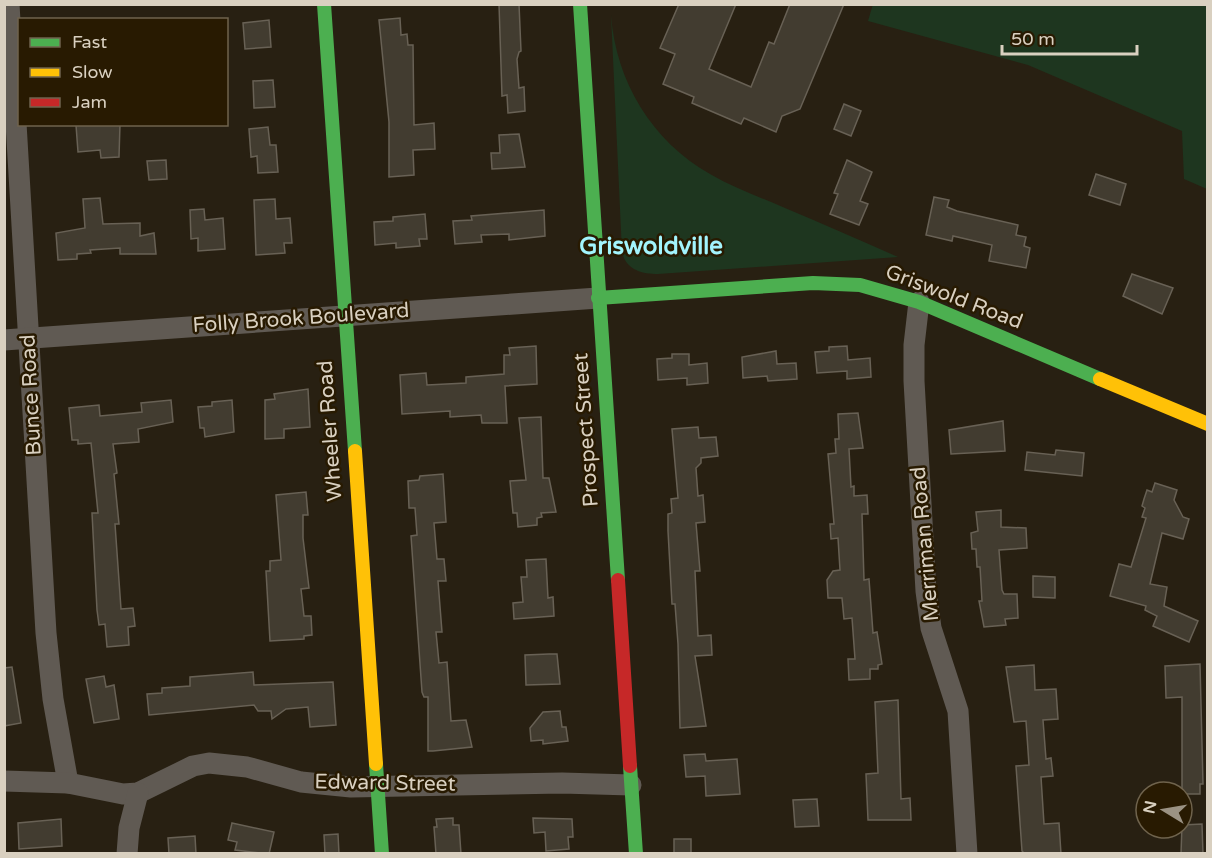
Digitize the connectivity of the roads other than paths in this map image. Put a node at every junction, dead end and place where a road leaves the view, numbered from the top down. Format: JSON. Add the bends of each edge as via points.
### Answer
{"nodes":[{"id":1,"x":9,"y":4,"type":"edge"},
{"id":2,"x":324,"y":4,"type":"edge"},
{"id":3,"x":580,"y":4,"type":"edge"},
{"id":4,"x":598,"y":298,"type":"junction"},
{"id":5,"x":919,"y":302,"type":"junction"},
{"id":6,"x":343,"y":315,"type":"junction"},
{"id":7,"x":28,"y":338,"type":"junction"},
{"id":8,"x":4,"y":340,"type":"edge"},
{"id":9,"x":1208,"y":424,"type":"edge"},
{"id":10,"x":4,"y":781,"type":"edge"},
{"id":11,"x":68,"y":783,"type":"junction"},
{"id":12,"x":631,"y":785,"type":"junction"},
{"id":13,"x":377,"y":787,"type":"junction"},
{"id":14,"x":138,"y":793,"type":"junction"},
{"id":15,"x":128,"y":854,"type":"edge"},
{"id":16,"x":382,"y":854,"type":"edge"},
{"id":17,"x":636,"y":854,"type":"edge"},
{"id":18,"x":967,"y":854,"type":"edge"}],
"edges":[{"from":1,"to":7,"type":"street","name":"Bunce Road"},
{"from":2,"to":6,"type":"street","name":"Wheeler Road"},
{"from":3,"to":4,"type":"street","name":"Prospect Street"},
{"from":4,"to":5,"type":"street","name":"Griswold Road","via":[[830,282],[868,286]]},
{"from":4,"to":6,"type":"street","name":"Folly Brook Boulevard"},
{"from":4,"to":12,"type":"street","name":"Prospect Street"},
{"from":5,"to":9,"type":"street","name":"Griswold Road"},
{"from":5,"to":18,"type":"street","name":"Merriman Road","via":[[914,381],[926,591],[931,628],[958,711]]},
{"from":6,"to":7,"type":"street","name":"Folly Brook Boulevard"},
{"from":6,"to":13,"type":"street","name":"Wheeler Road"},
{"from":7,"to":8,"type":"street","name":"Folly Brook Boulevard"},
{"from":7,"to":11,"type":"street","name":"Bunce Road","via":[[49,668]]},
{"from":10,"to":11,"type":"street","name":"Edward Street"},
{"from":11,"to":14,"type":"street","name":"Edward Street","via":[[123,794]]},
{"from":12,"to":13,"type":"street","name":"Edward Street"},
{"from":12,"to":17,"type":"street","name":"Prospect Street"},
{"from":13,"to":14,"type":"street","name":"Edward Street","via":[[301,782],[247,767],[209,763],[193,766]]},
{"from":13,"to":16,"type":"street","name":"Wheeler Road"},
{"from":14,"to":15,"type":"street","via":[[129,828]]}]}
